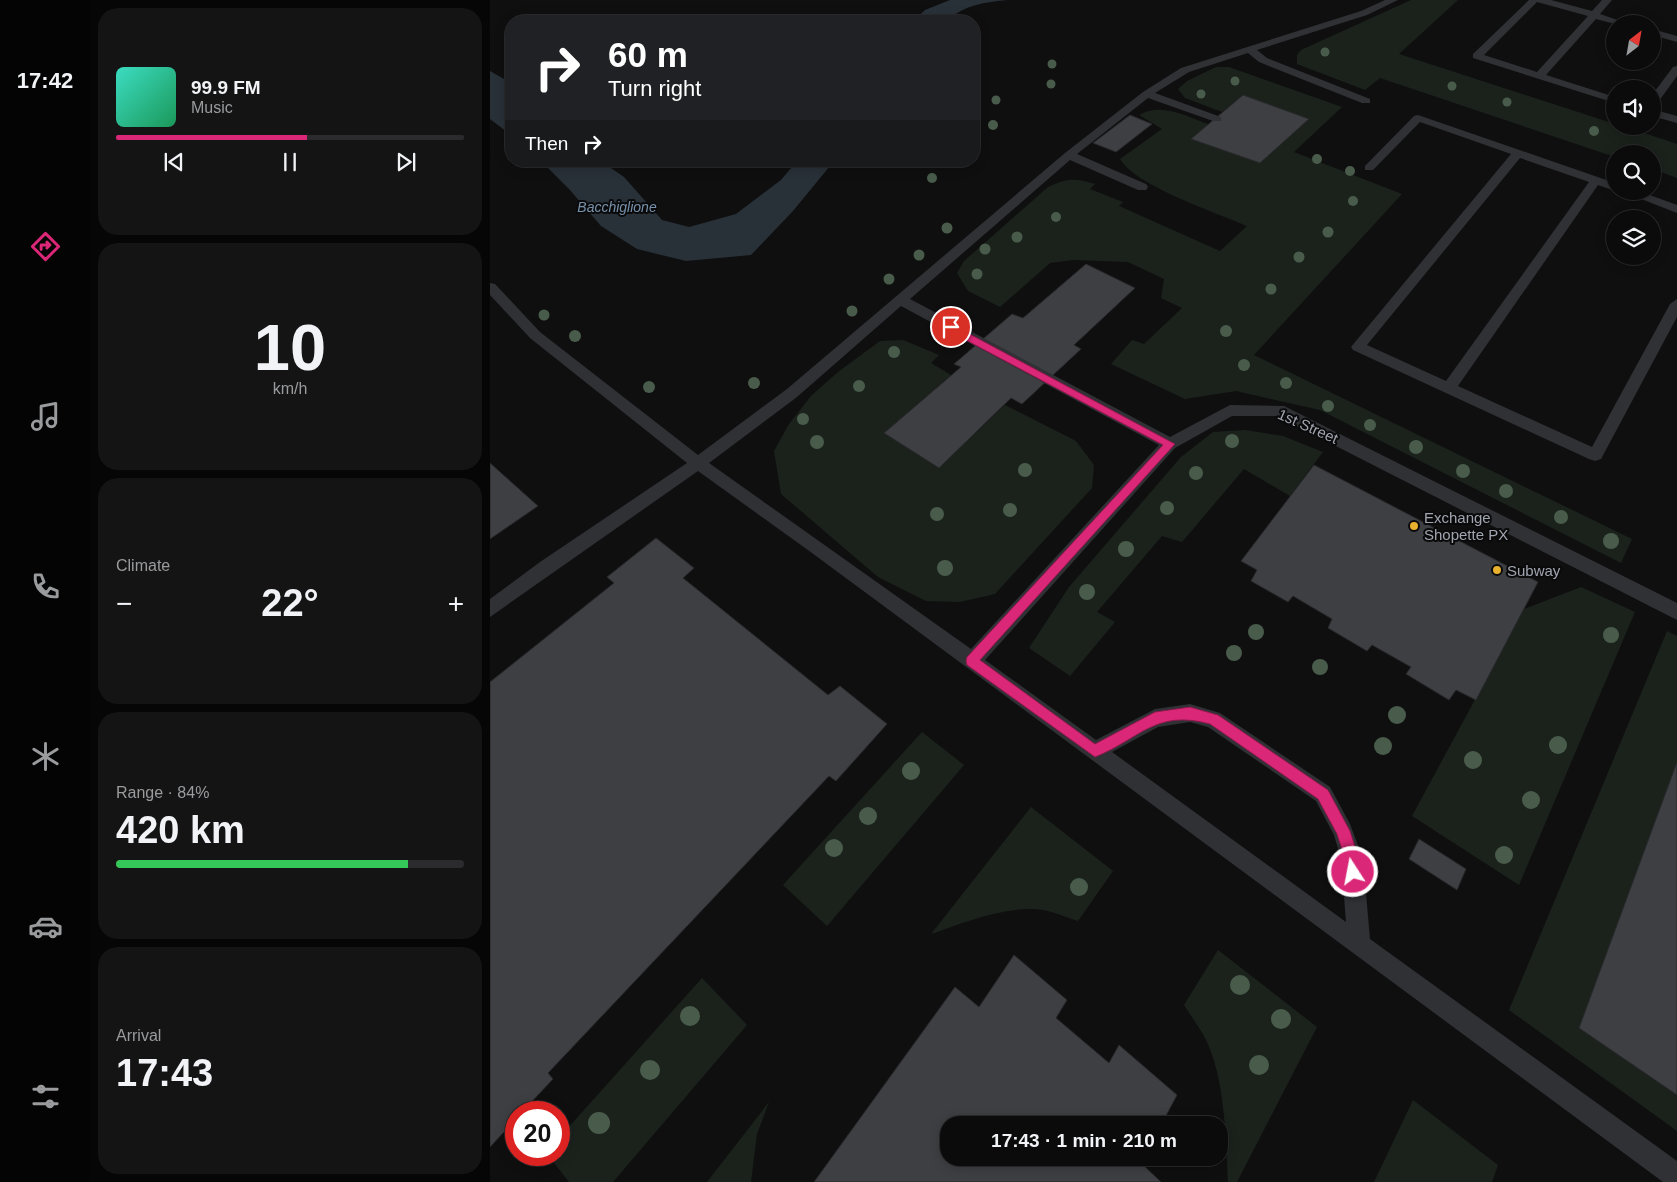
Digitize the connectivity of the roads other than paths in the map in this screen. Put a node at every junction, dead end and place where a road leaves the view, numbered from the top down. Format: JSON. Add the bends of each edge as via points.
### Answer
{"nodes":[{"id":1,"x":1393,"y":0,"type":"edge"},
{"id":2,"x":1534,"y":0,"type":"edge"},
{"id":3,"x":1540,"y":0,"type":"edge"},
{"id":4,"x":1607,"y":0,"type":"edge"},
{"id":5,"x":1594,"y":15,"type":"junction"},
{"id":6,"x":1606,"y":19,"type":"edge"},
{"id":7,"x":1661,"y":35,"type":"edge"},
{"id":8,"x":1677,"y":39,"type":"edge"},
{"id":9,"x":1250,"y":50,"type":"junction"},
{"id":10,"x":1677,"y":68,"type":"edge"},
{"id":11,"x":1539,"y":76,"type":"junction"},
{"id":12,"x":1661,"y":90,"type":"edge"},
{"id":13,"x":1147,"y":94,"type":"junction"},
{"id":14,"x":1606,"y":97,"type":"edge"},
{"id":15,"x":1366,"y":101,"type":"dead end"},
{"id":16,"x":1661,"y":115,"type":"edge"},
{"id":17,"x":1217,"y":119,"type":"dead end"},
{"id":18,"x":1677,"y":120,"type":"edge"},
{"id":19,"x":1518,"y":153,"type":"junction"},
{"id":20,"x":1069,"y":155,"type":"junction"},
{"id":21,"x":1369,"y":168,"type":"dead end"},
{"id":22,"x":1596,"y":180,"type":"junction"},
{"id":23,"x":1606,"y":184,"type":"edge"},
{"id":24,"x":1142,"y":187,"type":"dead end"},
{"id":25,"x":1653,"y":200,"type":"edge"},
{"id":26,"x":1677,"y":208,"type":"edge"},
{"id":27,"x":490,"y":287,"type":"edge"},
{"id":28,"x":900,"y":300,"type":"junction"},
{"id":29,"x":1677,"y":304,"type":"edge"},
{"id":30,"x":1449,"y":388,"type":"junction"},
{"id":31,"x":1170,"y":444,"type":"junction"},
{"id":32,"x":698,"y":463,"type":"junction"},
{"id":33,"x":1676,"y":607,"type":"edge"},
{"id":34,"x":490,"y":609,"type":"edge"},
{"id":35,"x":972,"y":661,"type":"junction"},
{"id":36,"x":1095,"y":751,"type":"junction"},
{"id":37,"x":1359,"y":944,"type":"junction"},
{"id":38,"x":1677,"y":1177,"type":"edge"}],
"edges":[{"from":1,"to":9,"type":"lane","via":[[1364,13]]},
{"from":2,"to":11,"type":"lane","via":[[1477,56]]},
{"from":3,"to":5,"type":"lane"},
{"from":4,"to":5,"type":"lane"},
{"from":5,"to":6,"type":"lane"},
{"from":5,"to":11,"type":"lane"},
{"from":7,"to":8,"type":"lane"},
{"from":9,"to":13,"type":"lane","via":[[1185,70]]},
{"from":9,"to":15,"type":"lane","via":[[1263,60]]},
{"from":10,"to":12,"type":"lane"},
{"from":11,"to":14,"type":"lane"},
{"from":13,"to":17,"type":"lane"},
{"from":13,"to":20,"type":"lane"},
{"from":16,"to":18,"type":"lane"},
{"from":19,"to":21,"type":"lane","via":[[1418,118]]},
{"from":19,"to":22,"type":"lane"},
{"from":19,"to":30,"type":"lane","via":[[1358,346]]},
{"from":20,"to":24,"type":"lane"},
{"from":20,"to":28,"type":"lane"},
{"from":22,"to":23,"type":"lane"},
{"from":22,"to":30,"type":"lane"},
{"from":25,"to":26,"type":"lane"},
{"from":27,"to":32,"type":"lane","via":[[535,335]]},
{"from":28,"to":31,"type":"lane"},
{"from":28,"to":32,"type":"lane","via":[[792,393]]},
{"from":29,"to":30,"type":"lane","via":[[1596,455]]},
{"from":31,"to":33,"type":"lane","name":"1st Street","via":[[1230,411],[1279,410]]},
{"from":31,"to":35,"type":"lane","name":"1st Street"},
{"from":32,"to":34,"type":"lane"},
{"from":32,"to":35,"type":"lane"},
{"from":35,"to":36,"type":"lane"},
{"from":36,"to":37,"type":"lane"},
{"from":36,"to":37,"type":"lane","via":[[1155,718],[1190,713],[1213,719],[1323,794],[1343,831],[1352,859]]},
{"from":37,"to":38,"type":"lane"}]}
